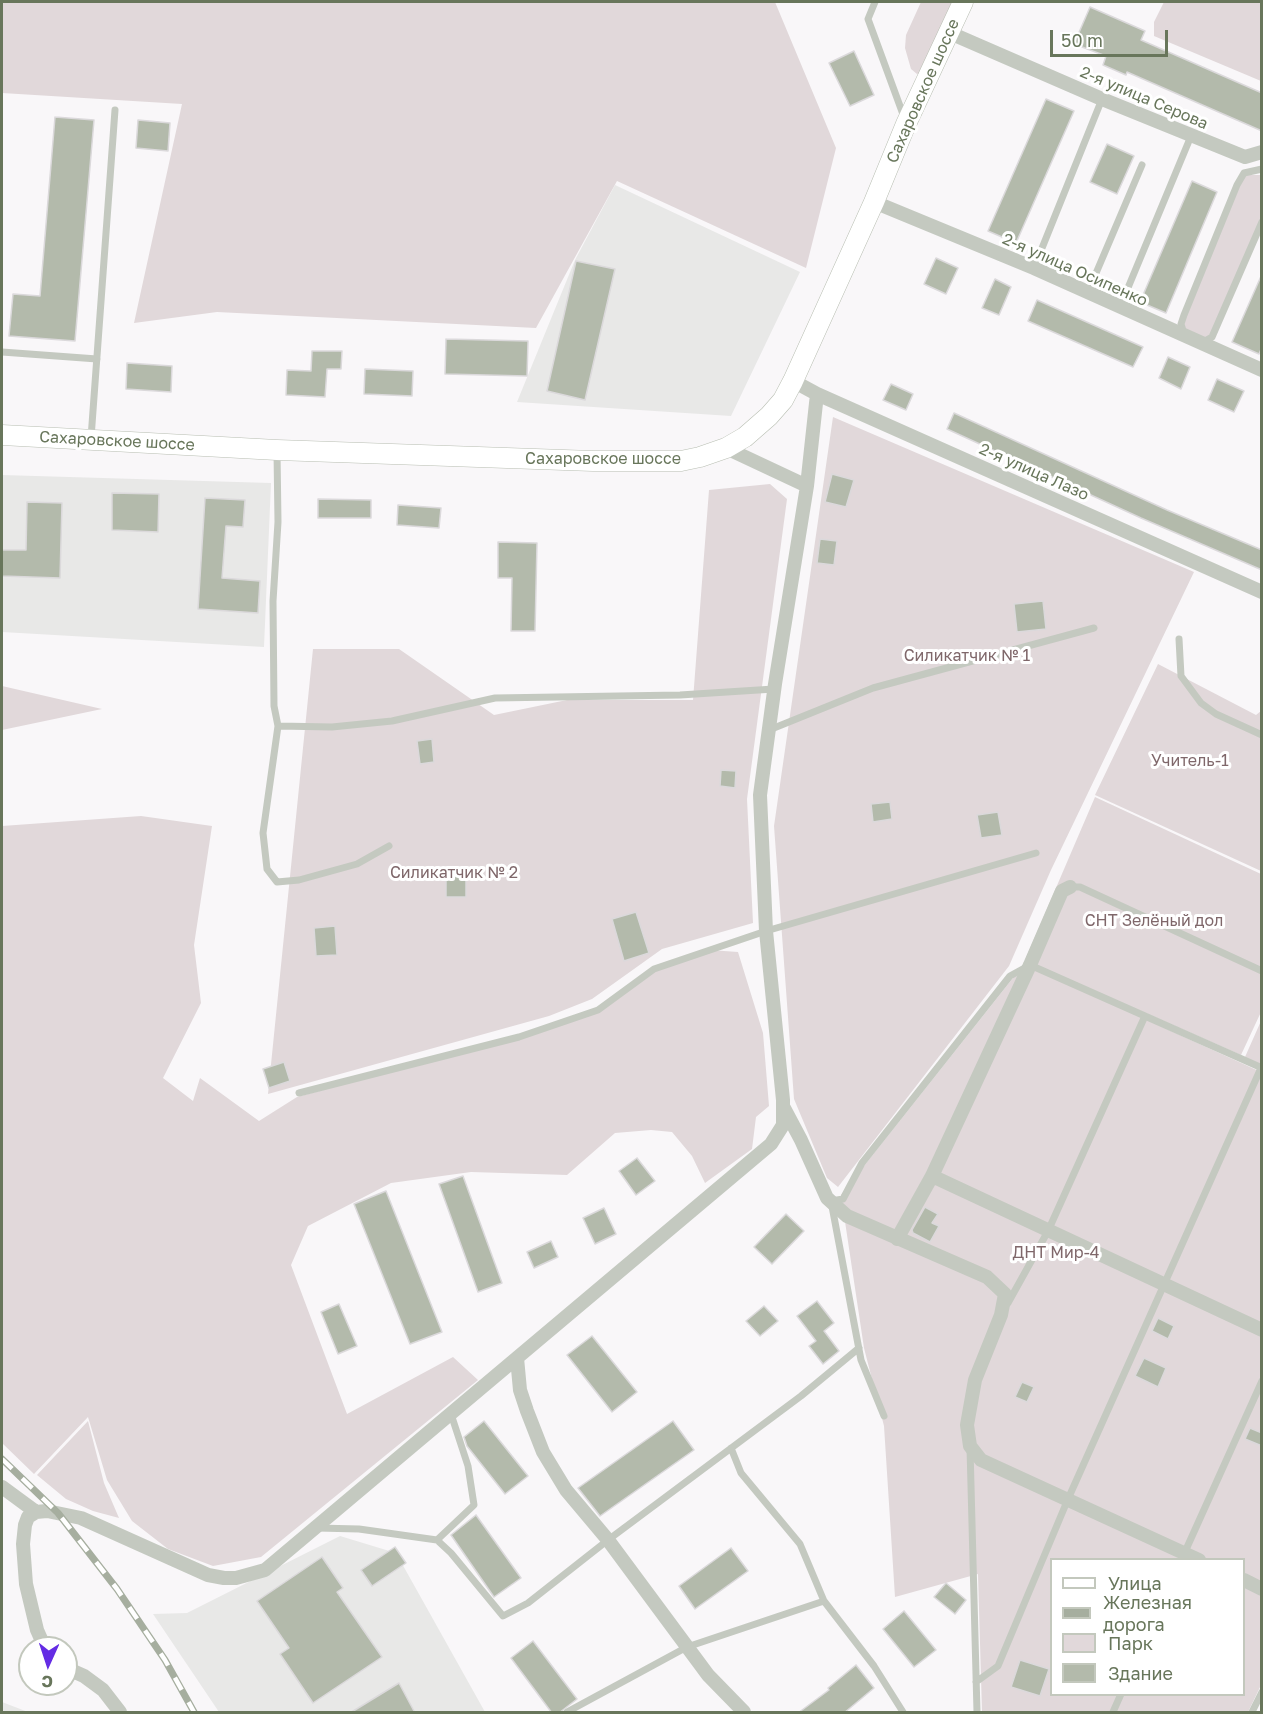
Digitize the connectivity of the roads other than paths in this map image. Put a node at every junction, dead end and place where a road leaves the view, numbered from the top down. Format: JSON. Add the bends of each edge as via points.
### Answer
{"nodes":[{"id":1,"x":875,"y":2,"type":"edge"},
{"id":2,"x":963,"y":2,"type":"edge"},
{"id":3,"x":950,"y":33,"type":"junction"},
{"id":4,"x":1102,"y":99,"type":"junction"},
{"id":5,"x":115,"y":110,"type":"dead end"},
{"id":6,"x":906,"y":124,"type":"junction"},
{"id":7,"x":1191,"y":136,"type":"junction"},
{"id":8,"x":1261,"y":155,"type":"edge"},
{"id":9,"x":1142,"y":165,"type":"dead end"},
{"id":10,"x":1262,"y":169,"type":"edge"},
{"id":11,"x":874,"y":202,"type":"junction"},
{"id":12,"x":1262,"y":222,"type":"edge"},
{"id":13,"x":1034,"y":268,"type":"junction"},
{"id":14,"x":1088,"y":292,"type":"junction"},
{"id":15,"x":1120,"y":307,"type":"junction"},
{"id":16,"x":1188,"y":338,"type":"junction"},
{"id":17,"x":2,"y":352,"type":"edge"},
{"id":18,"x":97,"y":359,"type":"junction"},
{"id":19,"x":1262,"y":370,"type":"edge"},
{"id":20,"x":793,"y":381,"type":"junction"},
{"id":21,"x":817,"y":394,"type":"junction"},
{"id":22,"x":2,"y":435,"type":"edge"},
{"id":23,"x":91,"y":440,"type":"junction"},
{"id":24,"x":726,"y":448,"type":"junction"},
{"id":25,"x":277,"y":450,"type":"junction"},
{"id":26,"x":807,"y":486,"type":"junction"},
{"id":27,"x":1262,"y":592,"type":"edge"},
{"id":28,"x":1094,"y":628,"type":"dead end"},
{"id":29,"x":1179,"y":639,"type":"dead end"},
{"id":30,"x":774,"y":688,"type":"junction"},
{"id":31,"x":278,"y":726,"type":"junction"},
{"id":32,"x":769,"y":730,"type":"junction"},
{"id":33,"x":1262,"y":735,"type":"edge"},
{"id":34,"x":389,"y":846,"type":"dead end"},
{"id":35,"x":1036,"y":853,"type":"dead end"},
{"id":36,"x":1070,"y":887,"type":"joint"},
{"id":37,"x":766,"y":931,"type":"junction"},
{"id":38,"x":1030,"y":965,"type":"junction"},
{"id":39,"x":1262,"y":971,"type":"edge"},
{"id":40,"x":1145,"y":1016,"type":"junction"},
{"id":41,"x":1261,"y":1068,"type":"edge"},
{"id":42,"x":299,"y":1093,"type":"dead end"},
{"id":43,"x":783,"y":1106,"type":"junction"},
{"id":44,"x":933,"y":1176,"type":"junction"},
{"id":45,"x":831,"y":1201,"type":"junction"},
{"id":46,"x":1048,"y":1231,"type":"junction"},
{"id":47,"x":897,"y":1239,"type":"junction"},
{"id":48,"x":1164,"y":1284,"type":"junction"},
{"id":49,"x":1001,"y":1315,"type":"junction"},
{"id":50,"x":1262,"y":1330,"type":"edge"},
{"id":51,"x":859,"y":1348,"type":"junction"},
{"id":52,"x":516,"y":1358,"type":"junction"},
{"id":53,"x":1262,"y":1381,"type":"edge"},
{"id":54,"x":451,"y":1413,"type":"junction"},
{"id":55,"x":884,"y":1416,"type":"dead end"},
{"id":56,"x":970,"y":1446,"type":"junction"},
{"id":57,"x":731,"y":1448,"type":"junction"},
{"id":58,"x":2,"y":1487,"type":"edge"},
{"id":59,"x":1068,"y":1499,"type":"junction"},
{"id":60,"x":36,"y":1512,"type":"junction"},
{"id":61,"x":315,"y":1528,"type":"junction"},
{"id":62,"x":437,"y":1540,"type":"junction"},
{"id":63,"x":608,"y":1540,"type":"junction"},
{"id":64,"x":1183,"y":1556,"type":"edge"},
{"id":65,"x":1245,"y":1580,"type":"edge"},
{"id":66,"x":1262,"y":1589,"type":"edge"},
{"id":67,"x":824,"y":1600,"type":"junction"},
{"id":68,"x":40,"y":1636,"type":"edge"},
{"id":69,"x":687,"y":1647,"type":"junction"},
{"id":70,"x":78,"y":1674,"type":"edge"},
{"id":71,"x":976,"y":1682,"type":"junction"},
{"id":72,"x":1262,"y":1692,"type":"edge"},
{"id":73,"x":1121,"y":1696,"type":"edge"},
{"id":74,"x":120,"y":1713,"type":"edge"},
{"id":75,"x":567,"y":1713,"type":"edge"},
{"id":76,"x":744,"y":1713,"type":"edge"},
{"id":77,"x":903,"y":1713,"type":"edge"},
{"id":78,"x":977,"y":1713,"type":"edge"},
{"id":79,"x":1113,"y":1713,"type":"edge"},
{"id":80,"x":1252,"y":1713,"type":"edge"}],
"edges":[{"from":1,"to":6,"type":"lane","via":[[868,19]]},
{"from":2,"to":3,"type":"main road","name":"Сахаровское шоссе"},
{"from":3,"to":4,"type":"street","name":"2-я улица Серова"},
{"from":3,"to":6,"type":"main road","name":"Сахаровское шоссе"},
{"from":4,"to":7,"type":"street","name":"2-я улица Серова"},
{"from":4,"to":13,"type":"lane"},
{"from":5,"to":18,"type":"lane"},
{"from":6,"to":11,"type":"main road","name":"Сахаровское шоссе"},
{"from":7,"to":8,"type":"street","name":"2-я улица Серова","via":[[1245,158]]},
{"from":7,"to":15,"type":"lane"},
{"from":9,"to":14,"type":"lane"},
{"from":10,"to":16,"type":"lane","via":[[1244,173],[1232,196],[1181,324]]},
{"from":11,"to":13,"type":"street","name":"2-я улица Осипенко"},
{"from":11,"to":20,"type":"main road","name":"Сахаровское шоссе"},
{"from":12,"to":16,"type":"lane","via":[[1212,337],[1205,341]]},
{"from":13,"to":14,"type":"street","name":"2-я улица Осипенко"},
{"from":14,"to":15,"type":"street","name":"2-я улица Осипенко"},
{"from":15,"to":16,"type":"street","name":"2-я улица Осипенко"},
{"from":16,"to":19,"type":"street","name":"2-я улица Осипенко"},
{"from":17,"to":18,"type":"lane"},
{"from":18,"to":23,"type":"lane"},
{"from":20,"to":21,"type":"street","name":"2-я улица Лазо"},
{"from":20,"to":24,"type":"main road","name":"Сахаровское шоссе","via":[[769,416]]},
{"from":21,"to":26,"type":"street"},
{"from":21,"to":27,"type":"street","name":"2-я улица Лазо"},
{"from":22,"to":23,"type":"main road","name":"Сахаровское шоссе"},
{"from":23,"to":25,"type":"main road","name":"Сахаровское шоссе"},
{"from":24,"to":25,"type":"main road","name":"Сахаровское шоссе","via":[[690,459],[662,462]]},
{"from":24,"to":26,"type":"street"},
{"from":25,"to":31,"type":"lane","via":[[273,612],[274,706]]},
{"from":26,"to":30,"type":"street"},
{"from":28,"to":32,"type":"lane","via":[[873,688]]},
{"from":29,"to":33,"type":"lane","via":[[1181,676],[1201,703]]},
{"from":30,"to":31,"type":"lane","via":[[680,695],[495,698],[392,721],[332,728]]},
{"from":30,"to":32,"type":"street"},
{"from":31,"to":34,"type":"lane","via":[[262,833],[267,869],[277,882],[357,864]]},
{"from":32,"to":37,"type":"street","via":[[760,795]]},
{"from":35,"to":37,"type":"lane"},
{"from":36,"to":38,"type":"street","via":[[1062,891]]},
{"from":36,"to":39,"type":"lane","via":[[1080,887]]},
{"from":37,"to":42,"type":"lane","via":[[654,969],[598,1010],[519,1037]]},
{"from":37,"to":43,"type":"street"},
{"from":38,"to":40,"type":"lane"},
{"from":38,"to":44,"type":"street"},
{"from":38,"to":45,"type":"lane","via":[[1010,976],[862,1163],[843,1199]]},
{"from":40,"to":41,"type":"lane"},
{"from":40,"to":46,"type":"lane"},
{"from":41,"to":48,"type":"lane"},
{"from":43,"to":45,"type":"street"},
{"from":43,"to":52,"type":"street","via":[[783,1125],[771,1144]]},
{"from":44,"to":46,"type":"street"},
{"from":44,"to":47,"type":"street"},
{"from":45,"to":47,"type":"street","via":[[847,1216]]},
{"from":45,"to":51,"type":"lane"},
{"from":46,"to":48,"type":"street"},
{"from":46,"to":49,"type":"lane"},
{"from":47,"to":49,"type":"street","via":[[987,1277],[1005,1294]]},
{"from":48,"to":50,"type":"street"},
{"from":48,"to":59,"type":"lane"},
{"from":49,"to":56,"type":"street","via":[[975,1380],[967,1425]]},
{"from":51,"to":55,"type":"lane"},
{"from":51,"to":57,"type":"lane"},
{"from":52,"to":54,"type":"street"},
{"from":52,"to":63,"type":"street","via":[[520,1390],[543,1452],[566,1490]]},
{"from":53,"to":64,"type":"lane"},
{"from":54,"to":61,"type":"street"},
{"from":54,"to":62,"type":"lane","via":[[468,1466],[474,1505]]},
{"from":56,"to":59,"type":"street","via":[[981,1460]]},
{"from":56,"to":71,"type":"lane"},
{"from":57,"to":63,"type":"lane"},
{"from":57,"to":67,"type":"lane","via":[[741,1473],[800,1544]]},
{"from":58,"to":60,"type":"street"},
{"from":59,"to":64,"type":"street"},
{"from":59,"to":71,"type":"lane","via":[[998,1666]]},
{"from":60,"to":61,"type":"street","via":[[81,1518],[208,1575],[224,1578],[265,1570]]},
{"from":60,"to":68,"type":"street","via":[[25,1521],[23,1544],[29,1599]]},
{"from":61,"to":62,"type":"lane","via":[[359,1529]]},
{"from":62,"to":63,"type":"lane","via":[[503,1616],[528,1603]]},
{"from":63,"to":69,"type":"street"},
{"from":65,"to":66,"type":"street"},
{"from":67,"to":69,"type":"lane"},
{"from":67,"to":77,"type":"lane","via":[[874,1666]]},
{"from":69,"to":75,"type":"lane"},
{"from":69,"to":76,"type":"street"},
{"from":70,"to":74,"type":"street","via":[[103,1690]]},
{"from":71,"to":78,"type":"lane"},
{"from":72,"to":80,"type":"lane"},
{"from":73,"to":79,"type":"lane"}]}
